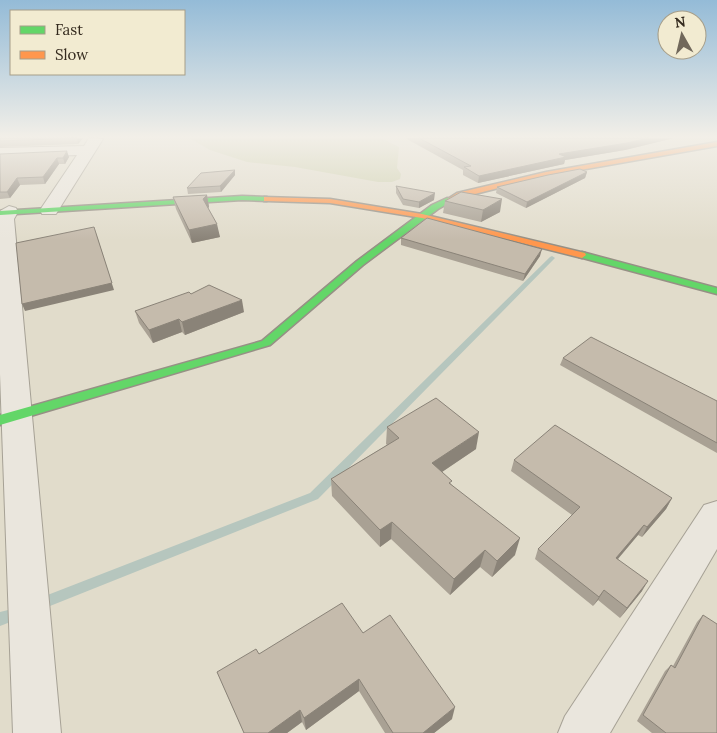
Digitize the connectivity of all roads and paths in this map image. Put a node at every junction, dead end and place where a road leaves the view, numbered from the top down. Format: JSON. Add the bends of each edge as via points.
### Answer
{"nodes":[{"id":1,"x":74,"y":172,"type":"edge"},
{"id":2,"x":556,"y":172,"type":"edge"},
{"id":3,"x":49,"y":210,"type":"junction"},
{"id":4,"x":4,"y":212,"type":"edge"},
{"id":5,"x":422,"y":216,"type":"junction"},
{"id":6,"x":717,"y":291,"type":"edge"},
{"id":7,"x":8,"y":418,"type":"edge"},
{"id":8,"x":717,"y":516,"type":"edge"},
{"id":9,"x":38,"y":733,"type":"edge"},
{"id":10,"x":582,"y":733,"type":"edge"}],
"edges":[{"from":1,"to":3,"type":"street"},
{"from":2,"to":5,"type":"street","via":[[447,200]]},
{"from":3,"to":4,"type":"street"},
{"from":3,"to":5,"type":"street","via":[[271,198],[349,203]]},
{"from":4,"to":7,"type":"street"},
{"from":5,"to":6,"type":"street"},
{"from":5,"to":7,"type":"street","via":[[360,263],[266,343]]},
{"from":7,"to":9,"type":"street"},
{"from":8,"to":10,"type":"street"}]}
